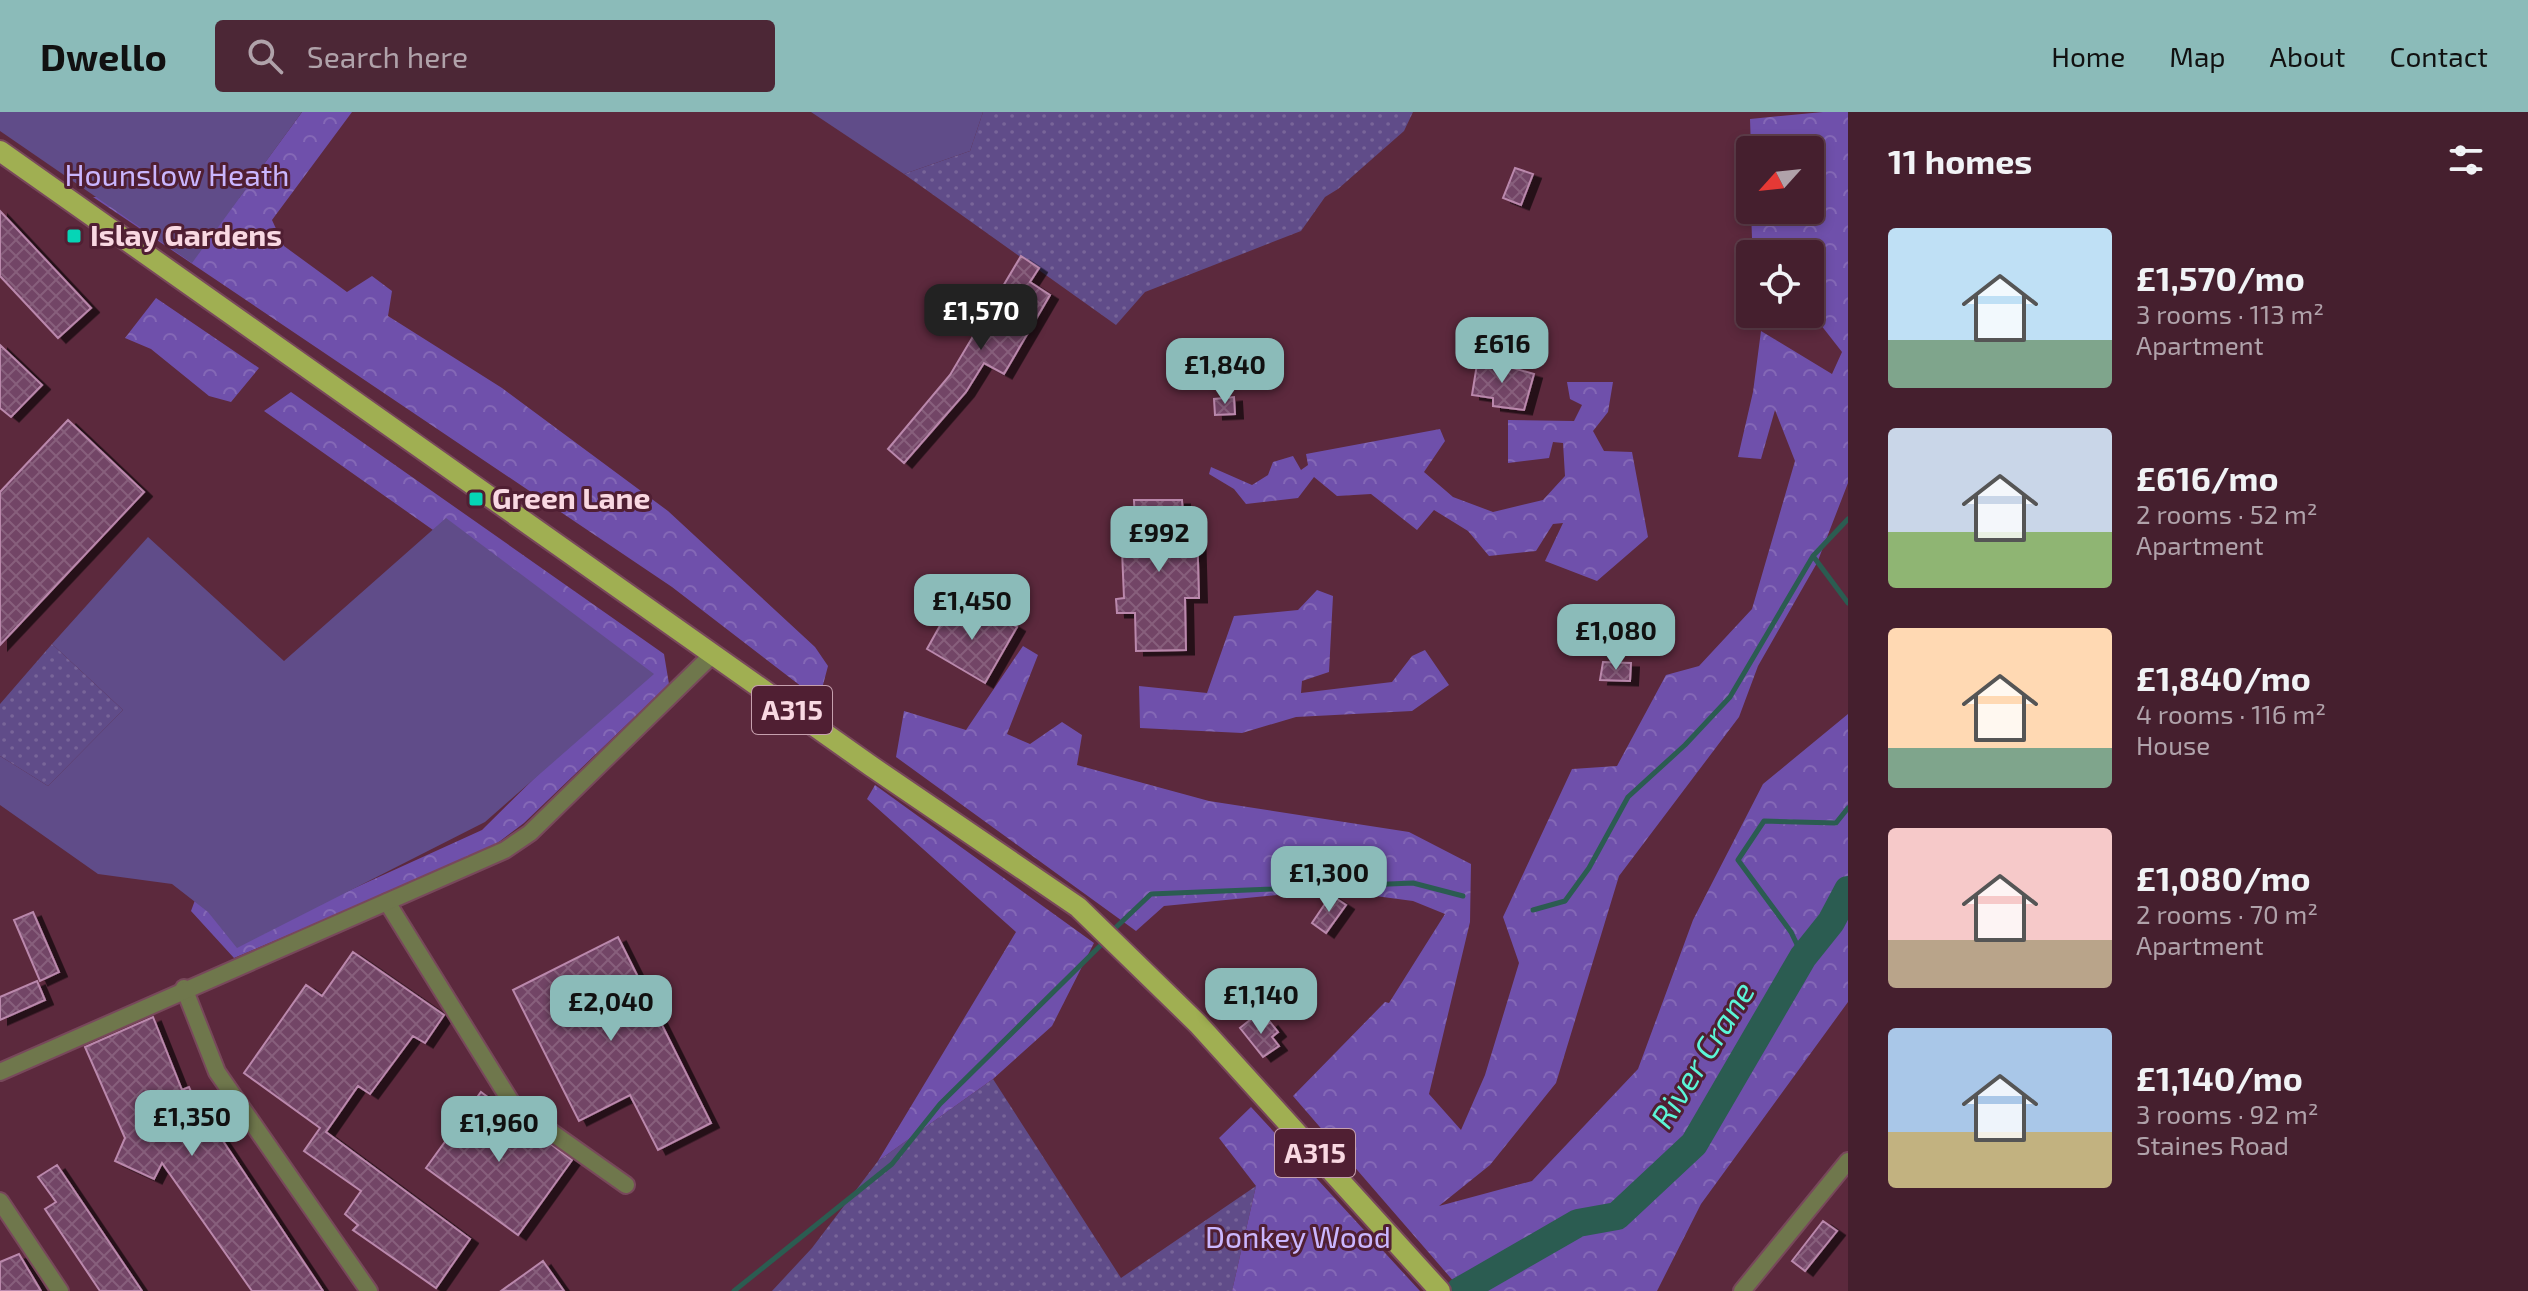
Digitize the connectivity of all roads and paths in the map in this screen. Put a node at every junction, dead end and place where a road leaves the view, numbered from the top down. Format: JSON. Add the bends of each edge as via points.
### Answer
{"nodes":[{"id":1,"x":0,"y":151,"type":"edge"},
{"id":2,"x":713,"y":654,"type":"junction"},
{"id":3,"x":387,"y":902,"type":"junction"},
{"id":4,"x":184,"y":988,"type":"junction"},
{"id":5,"x":0,"y":1072,"type":"edge"},
{"id":6,"x":1848,"y":1161,"type":"edge"},
{"id":7,"x":626,"y":1185,"type":"dead end"},
{"id":8,"x":0,"y":1201,"type":"edge"},
{"id":9,"x":1435,"y":1286,"type":"edge"},
{"id":10,"x":60,"y":1291,"type":"edge"},
{"id":11,"x":369,"y":1291,"type":"edge"},
{"id":12,"x":1742,"y":1291,"type":"edge"}],
"edges":[{"from":1,"to":2,"type":"main road","number":"A315"},
{"from":2,"to":3,"type":"street","via":[[530,833],[505,850]]},
{"from":2,"to":9,"type":"main road","number":"A315","via":[[1095,923],[1198,1024]]},
{"from":3,"to":4,"type":"street"},
{"from":3,"to":7,"type":"street","via":[[513,1105]]},
{"from":4,"to":5,"type":"street"},
{"from":4,"to":11,"type":"street","via":[[217,1072]]},
{"from":6,"to":12,"type":"street"},
{"from":8,"to":10,"type":"street"}]}
